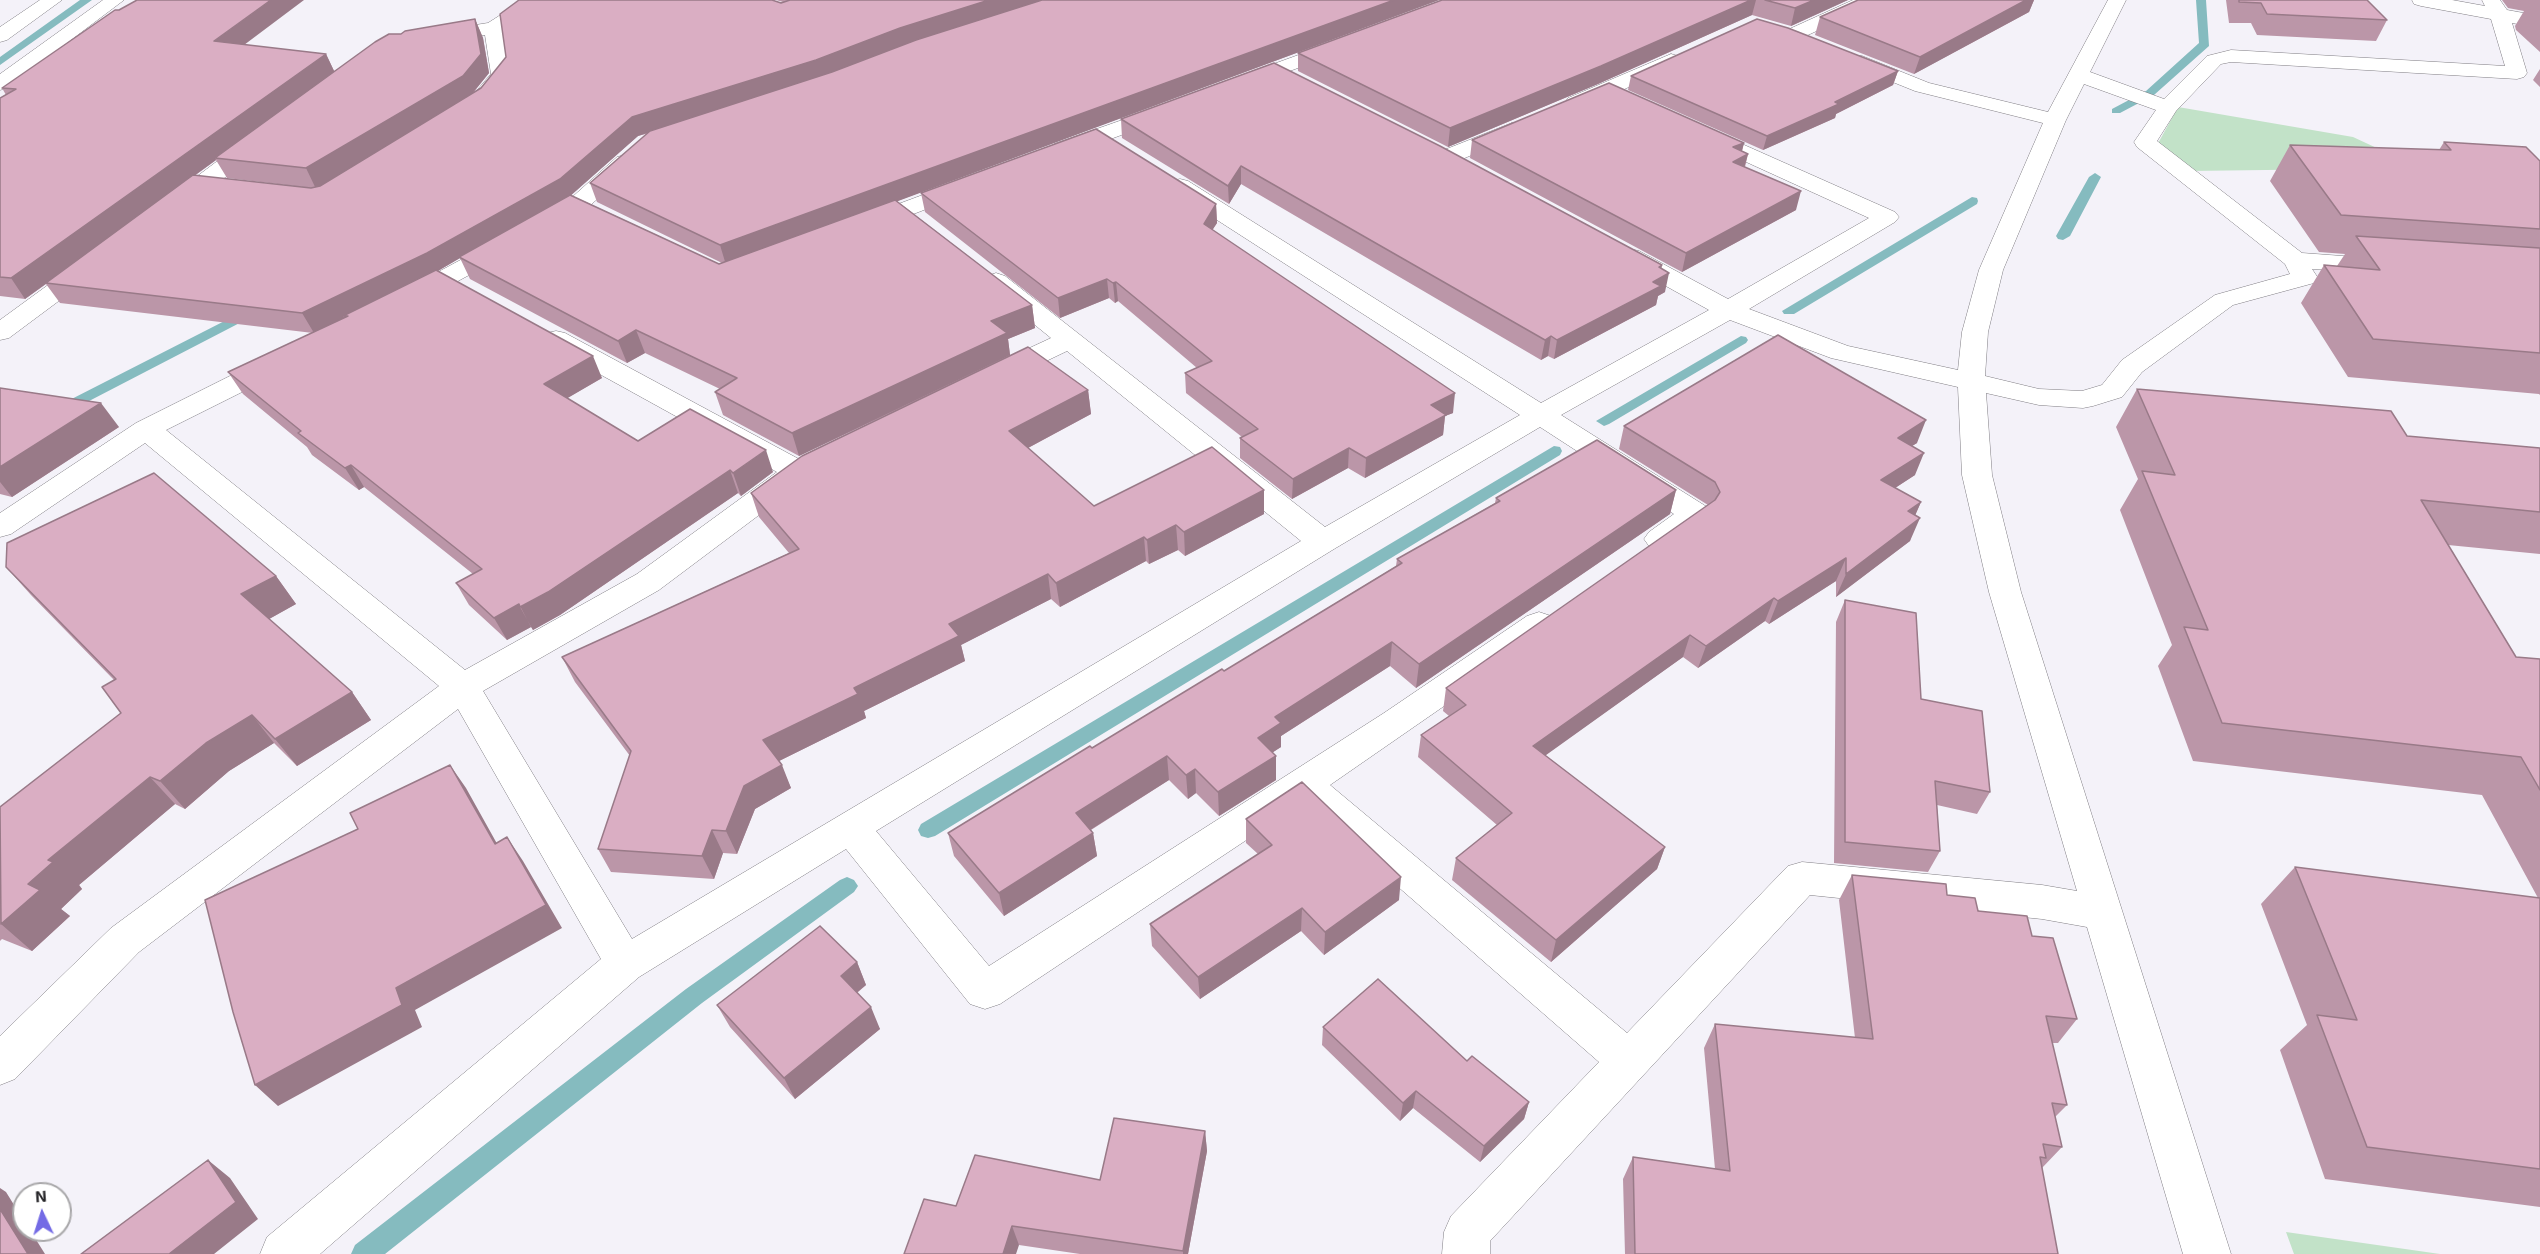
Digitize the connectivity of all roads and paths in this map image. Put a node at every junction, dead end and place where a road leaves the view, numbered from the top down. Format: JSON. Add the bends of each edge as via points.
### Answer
{"nodes":[{"id":1,"x":53,"y":0,"type":"edge"},
{"id":2,"x":115,"y":0,"type":"edge"},
{"id":3,"x":537,"y":0,"type":"edge"},
{"id":4,"x":1869,"y":0,"type":"edge"},
{"id":5,"x":2117,"y":0,"type":"edge"},
{"id":6,"x":2421,"y":0,"type":"edge"},
{"id":7,"x":2495,"y":8,"type":"edge"},
{"id":8,"x":2540,"y":22,"type":"edge"},
{"id":9,"x":494,"y":28,"type":"junction"},
{"id":10,"x":1772,"y":29,"type":"edge"},
{"id":11,"x":1792,"y":35,"type":"junction"},
{"id":12,"x":0,"y":36,"type":"edge"},
{"id":13,"x":1363,"y":37,"type":"edge"},
{"id":14,"x":412,"y":42,"type":"edge"},
{"id":15,"x":1814,"y":43,"type":"edge"},
{"id":16,"x":1690,"y":52,"type":"edge"},
{"id":17,"x":1835,"y":52,"type":"edge"},
{"id":18,"x":1275,"y":70,"type":"junction"},
{"id":19,"x":2078,"y":75,"type":"junction"},
{"id":20,"x":0,"y":84,"type":"edge"},
{"id":21,"x":1305,"y":85,"type":"edge"},
{"id":22,"x":1220,"y":90,"type":"edge"},
{"id":23,"x":1606,"y":90,"type":"junction"},
{"id":24,"x":1627,"y":100,"type":"edge"},
{"id":25,"x":1176,"y":107,"type":"edge"},
{"id":26,"x":2168,"y":108,"type":"junction"},
{"id":27,"x":1553,"y":112,"type":"edge"},
{"id":28,"x":460,"y":113,"type":"edge"},
{"id":29,"x":2055,"y":120,"type":"junction"},
{"id":30,"x":1532,"y":121,"type":"edge"},
{"id":31,"x":1681,"y":124,"type":"edge"},
{"id":32,"x":275,"y":129,"type":"edge"},
{"id":33,"x":638,"y":151,"type":"edge"},
{"id":34,"x":1045,"y":156,"type":"edge"},
{"id":35,"x":1468,"y":168,"type":"edge"},
{"id":36,"x":1160,"y":173,"type":"edge"},
{"id":37,"x":980,"y":181,"type":"edge"},
{"id":38,"x":200,"y":185,"type":"junction"},
{"id":39,"x":233,"y":189,"type":"edge"},
{"id":40,"x":162,"y":213,"type":"edge"},
{"id":41,"x":848,"y":231,"type":"edge"},
{"id":42,"x":1614,"y":248,"type":"edge"},
{"id":43,"x":105,"y":255,"type":"edge"},
{"id":44,"x":2295,"y":260,"type":"junction"},
{"id":45,"x":978,"y":267,"type":"edge"},
{"id":46,"x":2412,"y":268,"type":"edge"},
{"id":47,"x":1728,"y":310,"type":"junction"},
{"id":48,"x":382,"y":311,"type":"edge"},
{"id":49,"x":529,"y":324,"type":"edge"},
{"id":50,"x":0,"y":332,"type":"edge"},
{"id":51,"x":1070,"y":339,"type":"junction"},
{"id":52,"x":297,"y":354,"type":"edge"},
{"id":53,"x":1971,"y":381,"type":"junction"},
{"id":54,"x":978,"y":384,"type":"edge"},
{"id":55,"x":1542,"y":414,"type":"junction"},
{"id":56,"x":147,"y":429,"type":"junction"},
{"id":57,"x":827,"y":457,"type":"edge"},
{"id":58,"x":798,"y":471,"type":"junction"},
{"id":59,"x":0,"y":527,"type":"edge"},
{"id":60,"x":1323,"y":542,"type":"junction"},
{"id":61,"x":1638,"y":554,"type":"edge"},
{"id":62,"x":1561,"y":608,"type":"edge"},
{"id":63,"x":463,"y":687,"type":"junction"},
{"id":64,"x":1303,"y":783,"type":"junction"},
{"id":65,"x":852,"y":829,"type":"junction"},
{"id":66,"x":2101,"y":912,"type":"junction"},
{"id":67,"x":624,"y":964,"type":"junction"},
{"id":68,"x":1629,"y":1060,"type":"junction"},
{"id":69,"x":0,"y":1065,"type":"edge"},
{"id":70,"x":284,"y":1254,"type":"edge"},
{"id":71,"x":1466,"y":1254,"type":"edge"},
{"id":72,"x":2207,"y":1254,"type":"edge"}],
"edges":[{"from":1,"to":12,"type":"street"},
{"from":2,"to":20,"type":"street"},
{"from":3,"to":9,"type":"street"},
{"from":4,"to":11,"type":"street"},
{"from":5,"to":19,"type":"street"},
{"from":6,"to":7,"type":"street"},
{"from":7,"to":8,"type":"street"},
{"from":7,"to":26,"type":"street","via":[[2517,74],[2231,56],[2214,60]]},
{"from":9,"to":14,"type":"street"},
{"from":9,"to":28,"type":"street","via":[[501,75],[480,101]]},
{"from":10,"to":11,"type":"street"},
{"from":11,"to":15,"type":"street"},
{"from":13,"to":18,"type":"street"},
{"from":16,"to":23,"type":"street"},
{"from":17,"to":29,"type":"street","via":[[1922,87]]},
{"from":18,"to":21,"type":"street"},
{"from":18,"to":22,"type":"street"},
{"from":19,"to":26,"type":"street"},
{"from":19,"to":29,"type":"street"},
{"from":23,"to":24,"type":"street"},
{"from":23,"to":27,"type":"street"},
{"from":25,"to":34,"type":"street","via":[[1109,142]]},
{"from":26,"to":44,"type":"street","via":[[2145,142]]},
{"from":29,"to":53,"type":"street","via":[[1991,270],[1975,332]]},
{"from":30,"to":35,"type":"street","via":[[1437,152]]},
{"from":31,"to":47,"type":"street","via":[[1887,217]]},
{"from":32,"to":38,"type":"street"},
{"from":33,"to":48,"type":"street","via":[[587,210],[457,285]]},
{"from":36,"to":55,"type":"street"},
{"from":37,"to":41,"type":"street","via":[[913,217]]},
{"from":38,"to":39,"type":"street"},
{"from":38,"to":40,"type":"street"},
{"from":42,"to":47,"type":"street"},
{"from":43,"to":50,"type":"street"},
{"from":44,"to":46,"type":"street"},
{"from":44,"to":53,"type":"street","via":[[2305,278],[2223,300],[2132,366],[2112,391],[2084,400],[2039,397]]},
{"from":45,"to":51,"type":"street"},
{"from":47,"to":53,"type":"street","via":[[1840,352]]},
{"from":47,"to":55,"type":"street"},
{"from":49,"to":58,"type":"street"},
{"from":51,"to":54,"type":"street"},
{"from":51,"to":60,"type":"street"},
{"from":52,"to":56,"type":"street"},
{"from":53,"to":66,"type":"street","via":[[1977,475],[2005,592]]},
{"from":55,"to":60,"type":"street"},
{"from":55,"to":61,"type":"street","via":[[1696,514]]},
{"from":56,"to":59,"type":"street"},
{"from":56,"to":63,"type":"street"},
{"from":57,"to":58,"type":"street"},
{"from":58,"to":63,"type":"street","via":[[648,582]]},
{"from":60,"to":65,"type":"street"},
{"from":62,"to":64,"type":"street"},
{"from":63,"to":67,"type":"street"},
{"from":63,"to":69,"type":"street","via":[[125,940]]},
{"from":64,"to":65,"type":"street","via":[[985,991]]},
{"from":64,"to":68,"type":"street"},
{"from":65,"to":67,"type":"street"},
{"from":66,"to":68,"type":"street","via":[[2042,902],[1802,878]]},
{"from":66,"to":72,"type":"street"},
{"from":67,"to":70,"type":"street"},
{"from":68,"to":71,"type":"street","via":[[1467,1232]]}]}
